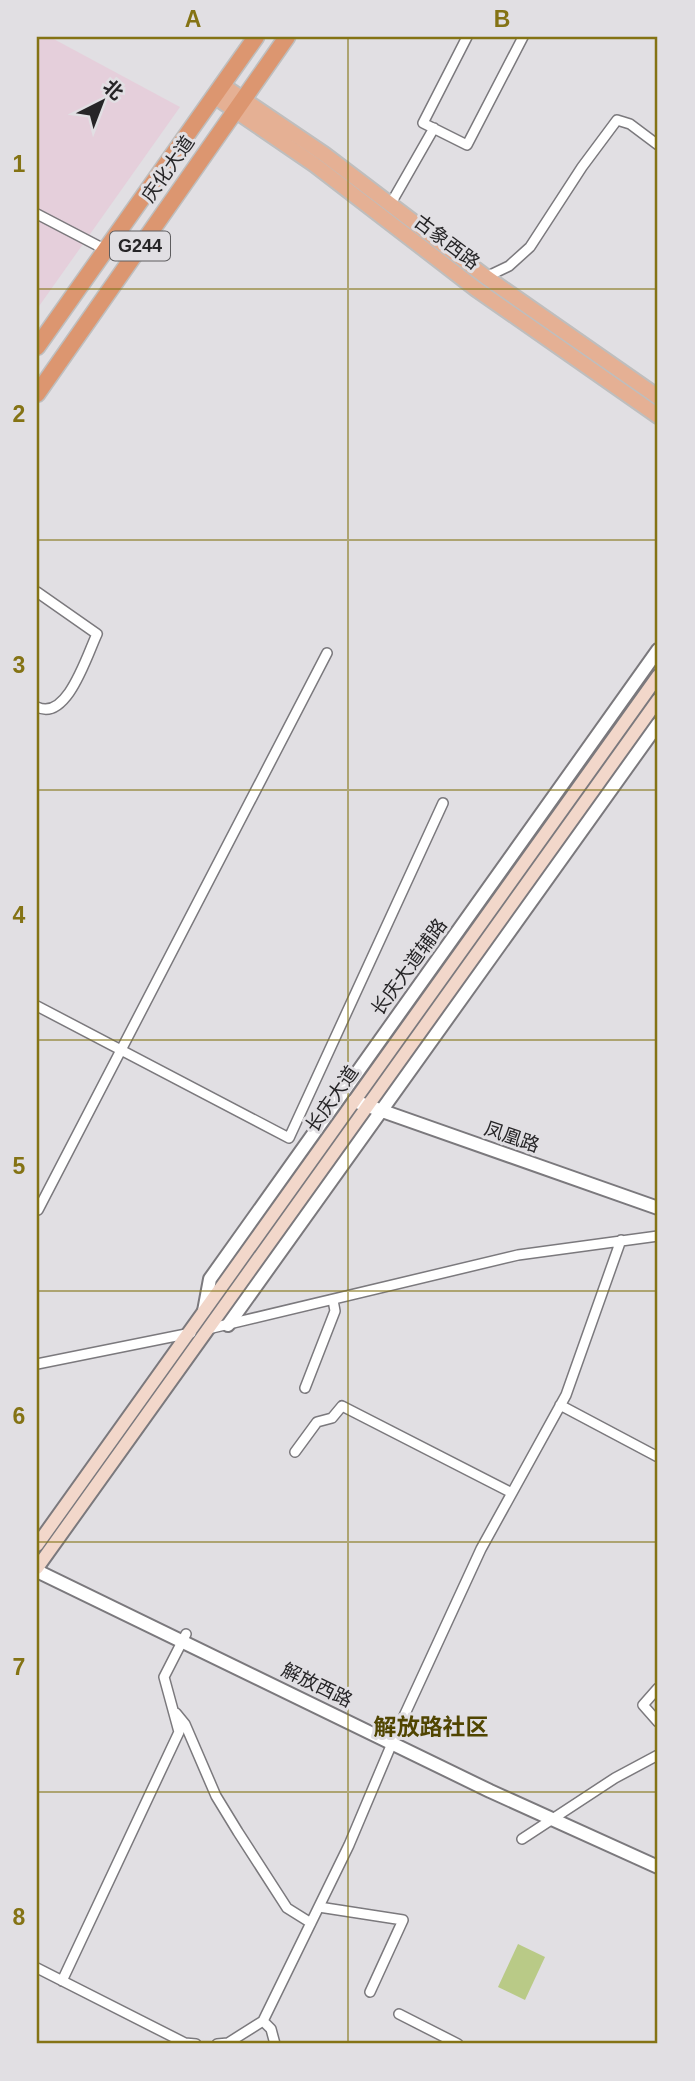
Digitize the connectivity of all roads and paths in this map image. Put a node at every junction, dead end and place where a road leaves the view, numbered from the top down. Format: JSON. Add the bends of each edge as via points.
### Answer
{"nodes":[{"id":1,"x":287,"y":37,"type":"edge"},
{"id":2,"x":467,"y":37,"type":"edge"},
{"id":3,"x":523,"y":37,"type":"edge"},
{"id":4,"x":249,"y":41,"type":"edge"},
{"id":5,"x":218,"y":91,"type":"junction"},
{"id":6,"x":239,"y":105,"type":"junction"},
{"id":7,"x":434,"y":128,"type":"junction"},
{"id":8,"x":658,"y":145,"type":"edge"},
{"id":9,"x":390,"y":205,"type":"junction"},
{"id":10,"x":37,"y":214,"type":"edge"},
{"id":11,"x":106,"y":250,"type":"junction"},
{"id":12,"x":486,"y":277,"type":"junction"},
{"id":13,"x":37,"y":347,"type":"edge"},
{"id":14,"x":37,"y":394,"type":"edge"},
{"id":15,"x":658,"y":397,"type":"edge"},
{"id":16,"x":658,"y":416,"type":"edge"},
{"id":17,"x":37,"y":592,"type":"edge"},
{"id":18,"x":658,"y":650,"type":"edge"},
{"id":19,"x":327,"y":653,"type":"dead end"},
{"id":20,"x":658,"y":676,"type":"edge"},
{"id":21,"x":658,"y":700,"type":"edge"},
{"id":22,"x":37,"y":707,"type":"edge"},
{"id":23,"x":658,"y":724,"type":"edge"},
{"id":24,"x":443,"y":803,"type":"dead end"},
{"id":25,"x":37,"y":1006,"type":"edge"},
{"id":26,"x":121,"y":1050,"type":"junction"},
{"id":27,"x":356,"y":1098,"type":"junction"},
{"id":28,"x":370,"y":1103,"type":"junction"},
{"id":29,"x":384,"y":1108,"type":"junction"},
{"id":30,"x":658,"y":1200,"type":"edge"},
{"id":31,"x":658,"y":1208,"type":"edge"},
{"id":32,"x":38,"y":1210,"type":"edge"},
{"id":33,"x":658,"y":1236,"type":"edge"},
{"id":34,"x":621,"y":1240,"type":"junction"},
{"id":35,"x":333,"y":1300,"type":"junction"},
{"id":36,"x":204,"y":1311,"type":"junction"},
{"id":37,"x":228,"y":1325,"type":"junction"},
{"id":38,"x":208,"y":1329,"type":"junction"},
{"id":39,"x":188,"y":1334,"type":"junction"},
{"id":40,"x":37,"y":1364,"type":"edge"},
{"id":41,"x":305,"y":1388,"type":"dead end"},
{"id":42,"x":560,"y":1405,"type":"junction"},
{"id":43,"x":295,"y":1452,"type":"dead end"},
{"id":44,"x":658,"y":1457,"type":"edge"},
{"id":45,"x":512,"y":1493,"type":"junction"},
{"id":46,"x":37,"y":1545,"type":"edge"},
{"id":47,"x":37,"y":1567,"type":"edge"},
{"id":48,"x":184,"y":1637,"type":"junction"},
{"id":49,"x":658,"y":1688,"type":"edge"},
{"id":50,"x":172,"y":1707,"type":"junction"},
{"id":51,"x":658,"y":1721,"type":"edge"},
{"id":52,"x":394,"y":1740,"type":"junction"},
{"id":53,"x":658,"y":1755,"type":"edge"},
{"id":54,"x":558,"y":1816,"type":"junction"},
{"id":55,"x":522,"y":1839,"type":"dead end"},
{"id":56,"x":658,"y":1858,"type":"edge"},
{"id":57,"x":658,"y":1867,"type":"edge"},
{"id":58,"x":319,"y":1907,"type":"junction"},
{"id":59,"x":311,"y":1923,"type":"junction"},
{"id":60,"x":37,"y":1968,"type":"edge"},
{"id":61,"x":62,"y":1981,"type":"junction"},
{"id":62,"x":370,"y":1992,"type":"dead end"},
{"id":63,"x":399,"y":2014,"type":"dead end"},
{"id":64,"x":263,"y":2021,"type":"junction"},
{"id":65,"x":438,"y":2040,"type":"edge"},
{"id":66,"x":185,"y":2043,"type":"edge"},
{"id":67,"x":196,"y":2044,"type":"edge"},
{"id":68,"x":217,"y":2044,"type":"edge"},
{"id":69,"x":275,"y":2044,"type":"edge"},
{"id":70,"x":458,"y":2044,"type":"edge"}],
"edges":[{"from":1,"to":6,"type":"highway","name":"庆化大道","number":"G244"},
{"from":2,"to":7,"type":"street","via":[[423,123]]},
{"from":3,"to":7,"type":"street","via":[[467,145]]},
{"from":4,"to":5,"type":"highway","name":"庆化大道","number":"G244"},
{"from":5,"to":6,"type":"main road","name":"古象西路"},
{"from":5,"to":11,"type":"highway","name":"庆化大道","number":"G244"},
{"from":6,"to":9,"type":"main road","name":"古象西路","via":[[324,154]]},
{"from":6,"to":14,"type":"highway","name":"庆化大道","number":"G244"},
{"from":6,"to":16,"type":"main road","name":"古象西路","via":[[476,289]]},
{"from":7,"to":9,"type":"street"},
{"from":8,"to":12,"type":"street","via":[[617,120],[530,247],[509,267]]},
{"from":9,"to":12,"type":"main road","name":"古象西路"},
{"from":10,"to":11,"type":"street"},
{"from":11,"to":13,"type":"highway","name":"庆化大道","number":"G244"},
{"from":12,"to":15,"type":"main road","name":"古象西路"},
{"from":17,"to":22,"type":"street","via":[[97,634],[70,692],[55,709]]},
{"from":18,"to":36,"type":"street","name":"长庆大道辅路","via":[[210,1279]]},
{"from":19,"to":26,"type":"street"},
{"from":20,"to":27,"type":"main road","name":"长庆大道"},
{"from":21,"to":28,"type":"main road","name":"长庆大道"},
{"from":23,"to":29,"type":"street"},
{"from":24,"to":26,"type":"street","via":[[289,1138]]},
{"from":25,"to":26,"type":"street"},
{"from":26,"to":32,"type":"street"},
{"from":27,"to":28,"type":"street","name":"凤凰路"},
{"from":27,"to":36,"type":"main road","name":"长庆大道"},
{"from":28,"to":29,"type":"street","name":"凤凰路"},
{"from":28,"to":38,"type":"main road","name":"长庆大道"},
{"from":29,"to":30,"type":"street","name":"凤凰路"},
{"from":29,"to":31,"type":"street","name":"凤凰路"},
{"from":29,"to":37,"type":"street"},
{"from":33,"to":34,"type":"street"},
{"from":34,"to":35,"type":"street","via":[[518,1255]]},
{"from":34,"to":42,"type":"street"},
{"from":35,"to":37,"type":"street"},
{"from":35,"to":41,"type":"street","via":[[335,1311]]},
{"from":36,"to":39,"type":"main road","name":"长庆大道"},
{"from":37,"to":38,"type":"street"},
{"from":38,"to":39,"type":"street"},
{"from":38,"to":47,"type":"main road","name":"长庆大道"},
{"from":39,"to":40,"type":"street"},
{"from":39,"to":46,"type":"main road","name":"长庆大道"},
{"from":42,"to":44,"type":"street"},
{"from":42,"to":45,"type":"street"},
{"from":43,"to":45,"type":"street","via":[[317,1422],[332,1418],[342,1406]]},
{"from":45,"to":52,"type":"street","via":[[481,1549]]},
{"from":47,"to":48,"type":"street","name":"解放西路"},
{"from":48,"to":50,"type":"street","via":[[164,1676]]},
{"from":48,"to":52,"type":"street","name":"解放西路"},
{"from":49,"to":51,"type":"street","via":[[643,1705]]},
{"from":50,"to":59,"type":"street","via":[[185,1724],[216,1796],[238,1832],[287,1908]]},
{"from":50,"to":61,"type":"street","via":[[179,1732]]},
{"from":52,"to":54,"type":"street","name":"解放西路","via":[[489,1791]]},
{"from":52,"to":58,"type":"street"},
{"from":53,"to":54,"type":"street"},
{"from":54,"to":55,"type":"street"},
{"from":54,"to":56,"type":"street","name":"解放西路"},
{"from":54,"to":57,"type":"street","name":"解放西路"},
{"from":58,"to":59,"type":"street"},
{"from":58,"to":62,"type":"street","via":[[403,1920]]},
{"from":59,"to":64,"type":"street"},
{"from":60,"to":61,"type":"street"},
{"from":61,"to":66,"type":"street"},
{"from":63,"to":65,"type":"street"},
{"from":64,"to":68,"type":"street","via":[[228,2043]]},
{"from":64,"to":69,"type":"street"},
{"from":65,"to":70,"type":"street"},
{"from":66,"to":67,"type":"street"}]}
